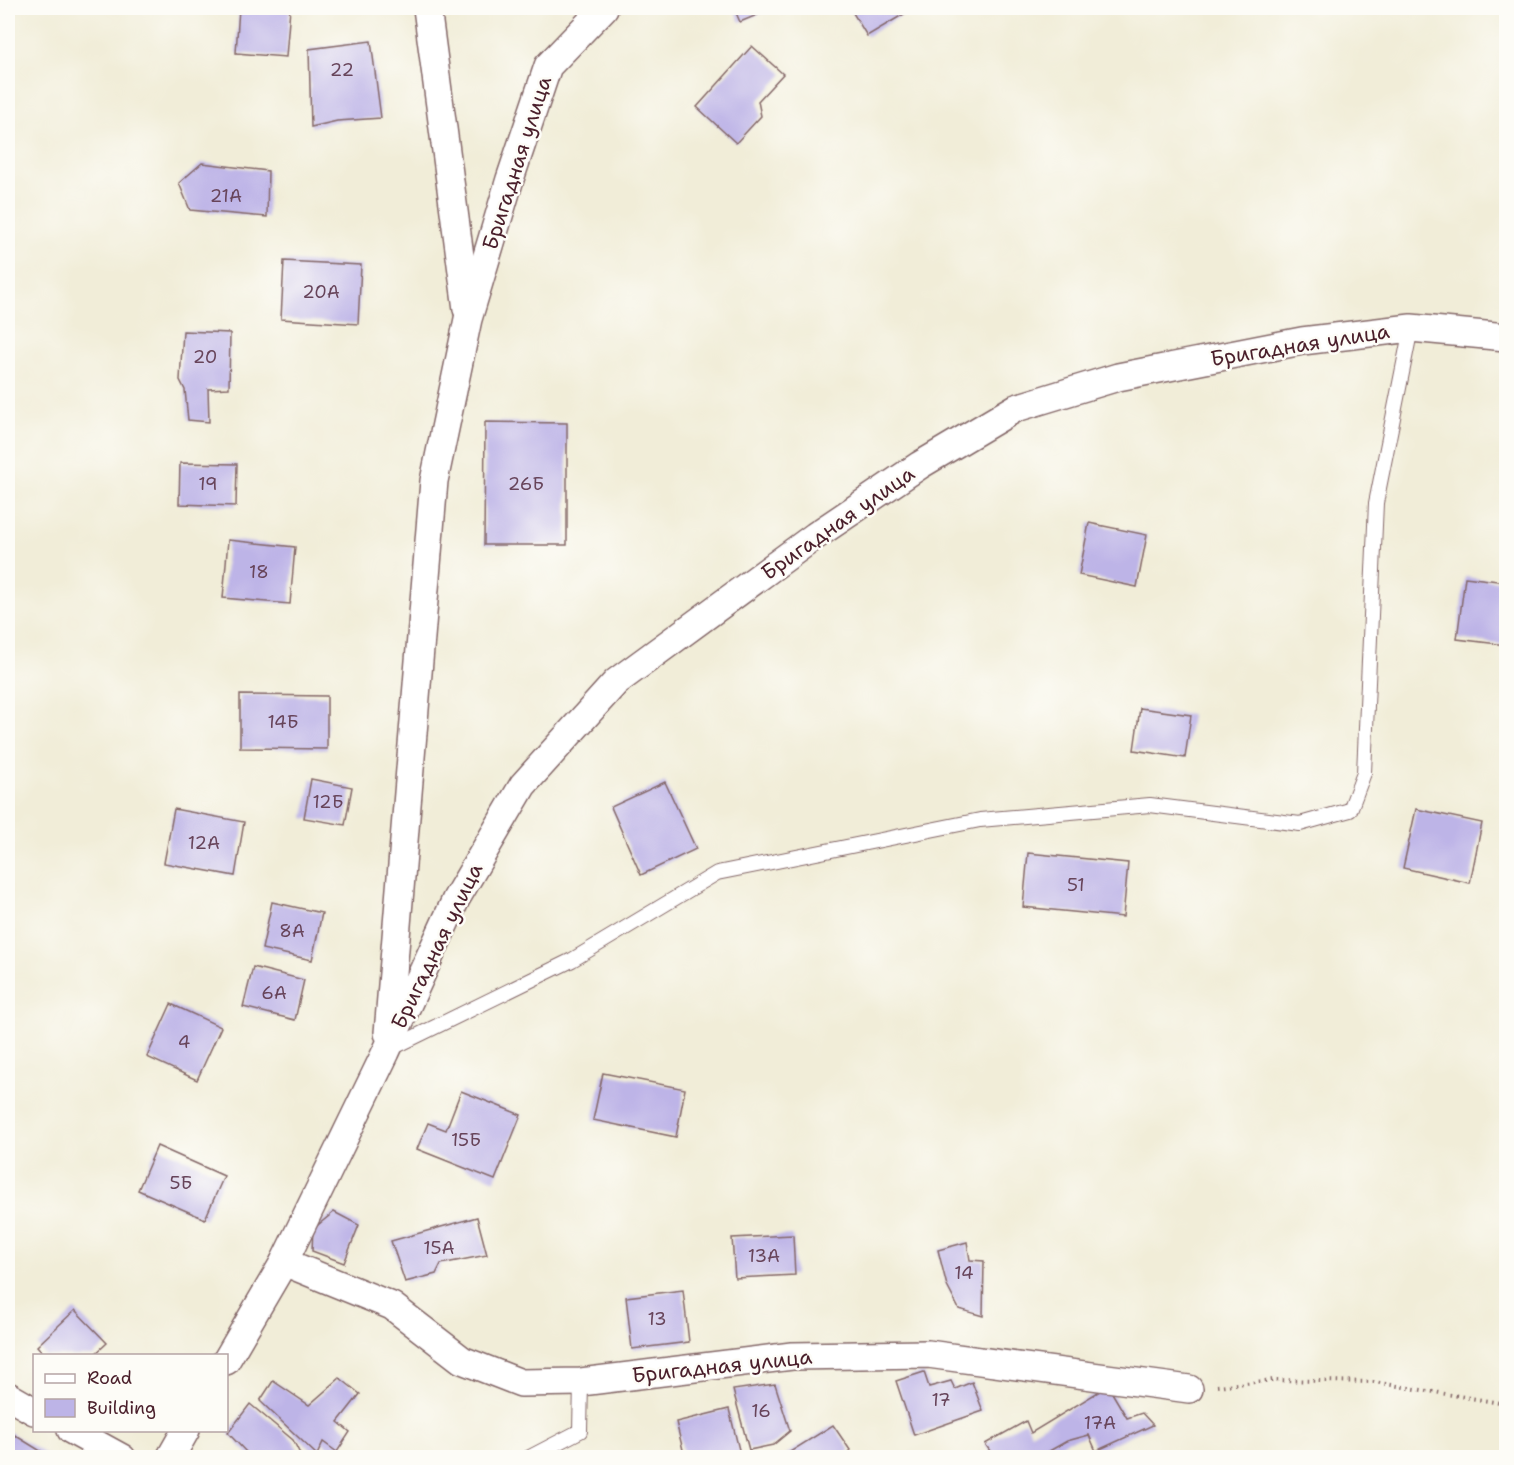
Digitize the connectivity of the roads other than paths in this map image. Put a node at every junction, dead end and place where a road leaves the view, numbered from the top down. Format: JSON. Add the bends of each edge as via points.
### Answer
{"nodes":[{"id":1,"x":427,"y":8,"type":"edge"},
{"id":2,"x":604,"y":8,"type":"edge"},
{"id":3,"x":468,"y":319,"type":"junction"},
{"id":4,"x":1411,"y":328,"type":"junction"},
{"id":5,"x":1506,"y":337,"type":"edge"},
{"id":6,"x":386,"y":1052,"type":"junction"},
{"id":7,"x":284,"y":1262,"type":"junction"},
{"id":8,"x":228,"y":1358,"type":"edge"},
{"id":9,"x":581,"y":1382,"type":"junction"},
{"id":10,"x":1190,"y":1389,"type":"road end"},
{"id":11,"x":8,"y":1396,"type":"edge"},
{"id":12,"x":33,"y":1410,"type":"edge"},
{"id":13,"x":74,"y":1432,"type":"edge"},
{"id":14,"x":185,"y":1432,"type":"edge"},
{"id":15,"x":122,"y":1458,"type":"edge"},
{"id":16,"x":170,"y":1458,"type":"edge"},
{"id":17,"x":528,"y":1458,"type":"edge"}],
"edges":[{"from":1,"to":3,"type":"street"},
{"from":2,"to":3,"type":"street","name":"Бригадная улица","via":[[548,66]]},
{"from":3,"to":6,"type":"street","name":"Бригадная улица","via":[[434,481]]},
{"from":4,"to":5,"type":"street","name":"Бригадная улица"},
{"from":4,"to":6,"type":"street","name":"Бригадная улица","via":[[1302,341],[1118,377],[1016,408],[920,465],[815,536],[616,682],[523,785],[456,899]]},
{"from":4,"to":6,"type":"lane","via":[[1376,502],[1365,773],[1350,810],[1300,824],[1150,805],[980,820],[717,873],[572,960]]},
{"from":6,"to":7,"type":"street","name":"Бригадная улица"},
{"from":7,"to":8,"type":"street","name":"Бригадная улица"},
{"from":7,"to":9,"type":"street","name":"Бригадная улица","via":[[392,1306],[462,1360],[521,1383]]},
{"from":9,"to":10,"type":"street","name":"Бригадная улица","via":[[792,1356],[928,1354]]},
{"from":9,"to":17,"type":"lane","via":[[580,1431]]},
{"from":11,"to":12,"type":"street"},
{"from":13,"to":15,"type":"street"},
{"from":14,"to":16,"type":"street"}]}
